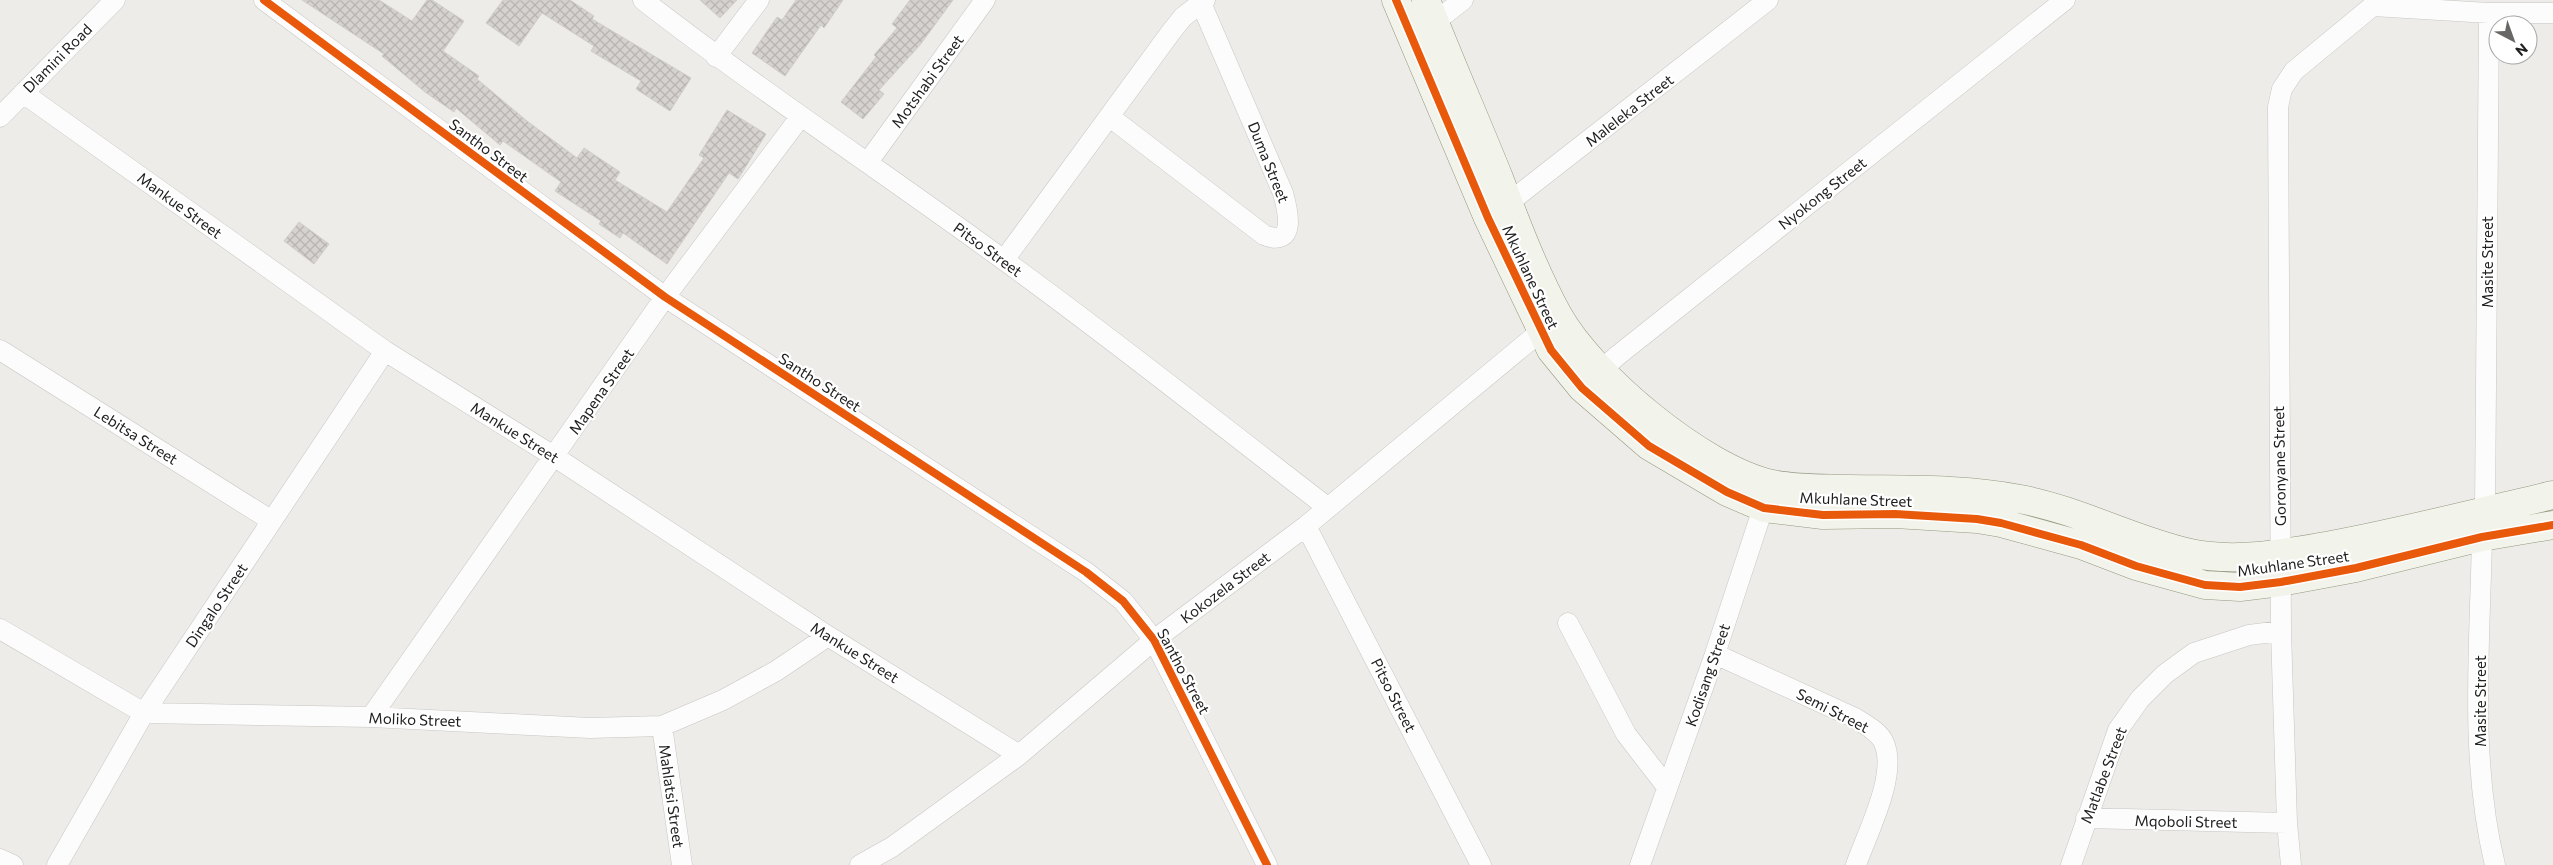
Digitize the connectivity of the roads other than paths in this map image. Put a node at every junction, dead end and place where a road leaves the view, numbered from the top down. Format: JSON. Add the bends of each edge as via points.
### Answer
{"nodes":[{"id":1,"x":115,"y":0,"type":"edge"},
{"id":2,"x":264,"y":0,"type":"edge"},
{"id":3,"x":643,"y":0,"type":"edge"},
{"id":4,"x":759,"y":0,"type":"edge"},
{"id":5,"x":985,"y":0,"type":"edge"},
{"id":6,"x":1396,"y":0,"type":"edge"},
{"id":7,"x":1463,"y":0,"type":"edge"},
{"id":8,"x":1768,"y":0,"type":"edge"},
{"id":9,"x":2065,"y":0,"type":"edge"},
{"id":10,"x":1203,"y":1,"type":"edge"},
{"id":11,"x":2377,"y":3,"type":"edge"},
{"id":12,"x":1430,"y":11,"type":"edge"},
{"id":13,"x":2489,"y":13,"type":"junction"},
{"id":14,"x":2553,"y":13,"type":"edge"},
{"id":15,"x":1412,"y":39,"type":"junction"},
{"id":16,"x":716,"y":57,"type":"junction"},
{"id":17,"x":23,"y":93,"type":"junction"},
{"id":18,"x":801,"y":116,"type":"junction"},
{"id":19,"x":0,"y":117,"type":"edge"},
{"id":20,"x":1110,"y":117,"type":"junction"},
{"id":21,"x":868,"y":162,"type":"junction"},
{"id":22,"x":1498,"y":212,"type":"junction"},
{"id":23,"x":1004,"y":260,"type":"junction"},
{"id":24,"x":665,"y":297,"type":"junction"},
{"id":25,"x":1550,"y":324,"type":"junction"},
{"id":26,"x":0,"y":350,"type":"edge"},
{"id":27,"x":385,"y":351,"type":"junction"},
{"id":28,"x":1601,"y":370,"type":"junction"},
{"id":29,"x":1582,"y":388,"type":"junction"},
{"id":30,"x":555,"y":457,"type":"junction"},
{"id":31,"x":2553,"y":495,"type":"edge"},
{"id":32,"x":1767,"y":496,"type":"junction"},
{"id":33,"x":1328,"y":507,"type":"junction"},
{"id":34,"x":272,"y":521,"type":"junction"},
{"id":35,"x":2484,"y":524,"type":"junction"},
{"id":36,"x":2553,"y":525,"type":"edge"},
{"id":37,"x":1306,"y":526,"type":"junction"},
{"id":38,"x":2280,"y":554,"type":"junction"},
{"id":39,"x":2281,"y":582,"type":"junction"},
{"id":40,"x":1568,"y":623,"type":"dead end"},
{"id":41,"x":0,"y":629,"type":"edge"},
{"id":42,"x":2281,"y":631,"type":"junction"},
{"id":43,"x":828,"y":636,"type":"junction"},
{"id":44,"x":1154,"y":640,"type":"junction"},
{"id":45,"x":1715,"y":654,"type":"junction"},
{"id":46,"x":144,"y":713,"type":"junction"},
{"id":47,"x":371,"y":717,"type":"junction"},
{"id":48,"x":662,"y":726,"type":"junction"},
{"id":49,"x":1018,"y":754,"type":"junction"},
{"id":50,"x":1667,"y":788,"type":"junction"},
{"id":51,"x":2086,"y":818,"type":"junction"},
{"id":52,"x":2287,"y":823,"type":"junction"},
{"id":53,"x":0,"y":859,"type":"edge"},
{"id":54,"x":13,"y":865,"type":"edge"},
{"id":55,"x":57,"y":865,"type":"edge"},
{"id":56,"x":682,"y":865,"type":"edge"},
{"id":57,"x":860,"y":865,"type":"edge"},
{"id":58,"x":1267,"y":865,"type":"edge"},
{"id":59,"x":1481,"y":865,"type":"edge"},
{"id":60,"x":1640,"y":865,"type":"edge"},
{"id":61,"x":1856,"y":865,"type":"edge"},
{"id":62,"x":2071,"y":865,"type":"edge"},
{"id":63,"x":2291,"y":865,"type":"edge"},
{"id":64,"x":2495,"y":865,"type":"edge"}],
"edges":[{"from":1,"to":17,"type":"street","name":"Dlamini Road"},
{"from":2,"to":24,"type":"street","name":"Santho Street"},
{"from":3,"to":16,"type":"street","name":"Pitso Street"},
{"from":4,"to":16,"type":"street"},
{"from":5,"to":21,"type":"street","name":"Motshabi Street"},
{"from":6,"to":15,"type":"street","name":"Mkuhlane Street"},
{"from":7,"to":12,"type":"street"},
{"from":8,"to":22,"type":"street","name":"Maleleka Street"},
{"from":9,"to":28,"type":"street","name":"Nyokong Street"},
{"from":10,"to":20,"type":"street","name":"Duma Street","via":[[1183,17]]},
{"from":10,"to":20,"type":"street","name":"Duma Street","via":[[1283,193],[1289,214],[1288,230],[1282,237],[1273,239],[1264,235]]},
{"from":11,"to":13,"type":"street"},
{"from":11,"to":38,"type":"street","name":"Goronyane Street","via":[[2294,71],[2280,98],[2277,142]]},
{"from":12,"to":15,"type":"street"},
{"from":12,"to":22,"type":"street","name":"Mkuhlane Street"},
{"from":13,"to":14,"type":"street"},
{"from":13,"to":35,"type":"street","name":"Masite Street"},
{"from":15,"to":22,"type":"street","name":"Mkuhlane Street"},
{"from":16,"to":18,"type":"street","name":"Pitso Street"},
{"from":17,"to":19,"type":"street","name":"Dlamini Road"},
{"from":17,"to":27,"type":"street","name":"Mankue Street"},
{"from":18,"to":21,"type":"street","name":"Pitso Street"},
{"from":18,"to":24,"type":"street","name":"Mapena Street"},
{"from":20,"to":23,"type":"street","name":"Duma Street"},
{"from":21,"to":23,"type":"street","name":"Pitso Street"},
{"from":22,"to":25,"type":"street","name":"Mkuhlane Street"},
{"from":23,"to":33,"type":"street","name":"Pitso Street"},
{"from":24,"to":30,"type":"street","name":"Mapena Street"},
{"from":24,"to":44,"type":"street","name":"Santho Street","via":[[1086,572],[1123,601]]},
{"from":25,"to":28,"type":"street","name":"Mkuhlane Street"},
{"from":25,"to":29,"type":"street","name":"Mkuhlane Street","via":[[1551,350]]},
{"from":25,"to":33,"type":"street","name":"Kokozela Street"},
{"from":26,"to":34,"type":"street","name":"Lebitsa Street"},
{"from":27,"to":30,"type":"street","name":"Mankue Street"},
{"from":27,"to":34,"type":"street","name":"Dingalo Street"},
{"from":28,"to":29,"type":"street","name":"Nyokong Street"},
{"from":28,"to":32,"type":"street","name":"Mkuhlane Street","via":[[1669,430],[1736,472]]},
{"from":29,"to":32,"type":"street","name":"Mkuhlane Street","via":[[1649,446],[1727,492]]},
{"from":30,"to":43,"type":"street","name":"Mankue Street"},
{"from":30,"to":47,"type":"street","name":"Mapena Street"},
{"from":31,"to":35,"type":"street","name":"Mkuhlane Street"},
{"from":32,"to":38,"type":"street","name":"Mkuhlane Street","via":[[1803,488],[1965,493],[2020,499],[2190,553],[2228,558]]},
{"from":32,"to":39,"type":"street","name":"Mkuhlane Street","via":[[1824,515],[1894,514],[1976,519],[2040,533],[2136,566],[2205,585],[2240,587]]},
{"from":32,"to":45,"type":"street","name":"Kodisang Street"},
{"from":33,"to":37,"type":"street","name":"Kokozela Street"},
{"from":34,"to":46,"type":"street","name":"Dingalo Street"},
{"from":35,"to":36,"type":"street","name":"Mkuhlane Street"},
{"from":35,"to":38,"type":"street","name":"Mkuhlane Street","via":[[2391,534]]},
{"from":35,"to":39,"type":"street","name":"Mkuhlane Street","via":[[2356,568]]},
{"from":35,"to":64,"type":"street","name":"Masite Street","via":[[2480,782]]},
{"from":37,"to":44,"type":"street","name":"Kokozela Street"},
{"from":37,"to":59,"type":"street","name":"Pitso Street"},
{"from":38,"to":39,"type":"street","name":"Goronyane Street"},
{"from":39,"to":42,"type":"street","name":"Goronyane Street"},
{"from":40,"to":50,"type":"street","via":[[1626,734]]},
{"from":41,"to":46,"type":"street","name":"Moliko Street"},
{"from":42,"to":51,"type":"street","name":"Matlabe Street","via":[[2249,635],[2194,653],[2165,674],[2140,698],[2118,730]]},
{"from":42,"to":52,"type":"street","name":"Goronyane Street"},
{"from":43,"to":48,"type":"street","name":"Moliko Street","via":[[731,696]]},
{"from":43,"to":49,"type":"street","name":"Mankue Street"},
{"from":44,"to":49,"type":"street","name":"Kokozela Street"},
{"from":44,"to":58,"type":"street","name":"Santho Street"},
{"from":45,"to":50,"type":"street","name":"Kodisang Street"},
{"from":45,"to":61,"type":"street","name":"Semi Street","via":[[1855,718],[1884,741],[1889,760],[1886,781]]},
{"from":46,"to":47,"type":"street","name":"Moliko Street"},
{"from":46,"to":55,"type":"street","name":"Dingalo Street"},
{"from":47,"to":48,"type":"street","name":"Moliko Street","via":[[590,728]]},
{"from":48,"to":56,"type":"street","name":"Mahlatsi Street"},
{"from":49,"to":57,"type":"street","name":"Kokozela Street","via":[[892,847]]},
{"from":50,"to":60,"type":"street","name":"Kodisang Street"},
{"from":51,"to":52,"type":"street","name":"Mqoboli Street"},
{"from":51,"to":62,"type":"street","name":"Matlabe Street"},
{"from":52,"to":63,"type":"street","name":"Goronyane Street"},
{"from":53,"to":54,"type":"street"}]}
